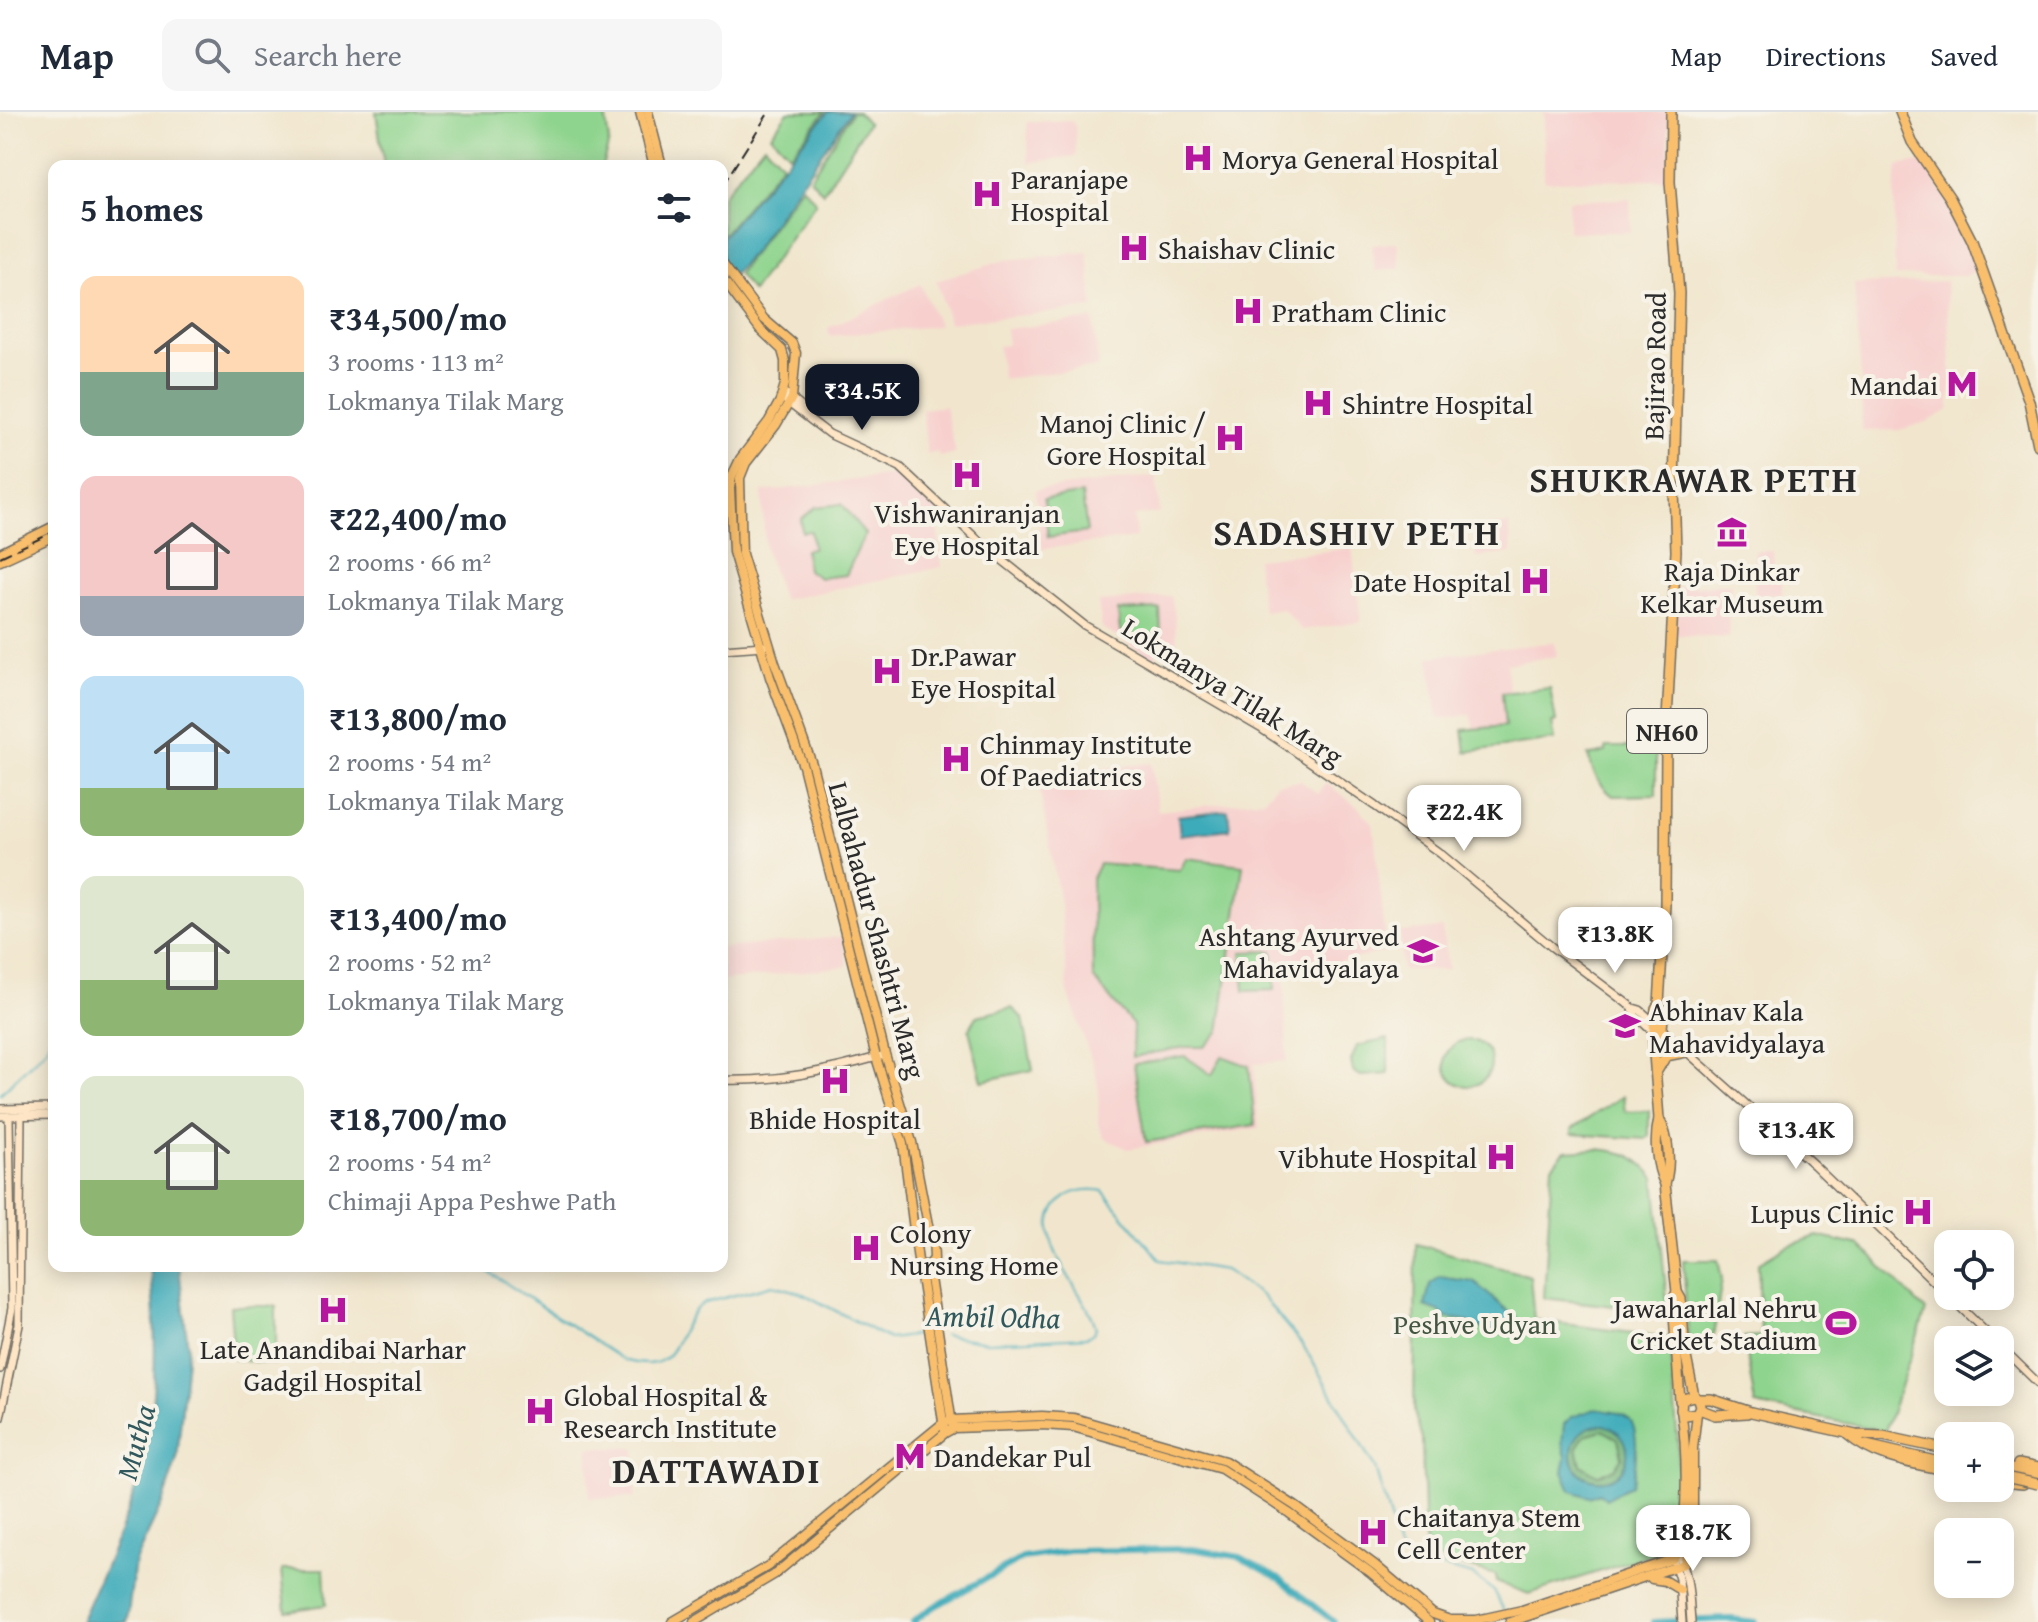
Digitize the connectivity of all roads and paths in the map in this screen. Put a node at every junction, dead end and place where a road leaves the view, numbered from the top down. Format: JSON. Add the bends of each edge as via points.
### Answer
{"nodes":[{"id":1,"x":640,"y":112,"type":"edge"},
{"id":2,"x":648,"y":112,"type":"edge"},
{"id":3,"x":1671,"y":112,"type":"edge"},
{"id":4,"x":1900,"y":112,"type":"edge"},
{"id":5,"x":654,"y":160,"type":"edge"},
{"id":6,"x":655,"y":160,"type":"edge"},
{"id":7,"x":728,"y":271,"type":"edge"},
{"id":8,"x":728,"y":286,"type":"edge"},
{"id":9,"x":782,"y":394,"type":"junction"},
{"id":10,"x":791,"y":401,"type":"junction"},
{"id":11,"x":2038,"y":445,"type":"edge"},
{"id":12,"x":48,"y":529,"type":"edge"},
{"id":13,"x":48,"y":539,"type":"edge"},
{"id":14,"x":0,"y":553,"type":"edge"},
{"id":15,"x":0,"y":561,"type":"edge"},
{"id":16,"x":766,"y":646,"type":"junction"},
{"id":17,"x":728,"y":649,"type":"edge"},
{"id":18,"x":1657,"y":1028,"type":"junction"},
{"id":19,"x":1686,"y":1052,"type":"junction"},
{"id":20,"x":880,"y":1056,"type":"junction"},
{"id":21,"x":1656,"y":1074,"type":"junction"},
{"id":22,"x":728,"y":1080,"type":"edge"},
{"id":23,"x":48,"y":1108,"type":"edge"},
{"id":24,"x":0,"y":1109,"type":"edge"},
{"id":25,"x":48,"y":1115,"type":"edge"},
{"id":26,"x":0,"y":1116,"type":"edge"},
{"id":27,"x":9,"y":1116,"type":"junction"},
{"id":28,"x":21,"y":1116,"type":"junction"},
{"id":29,"x":929,"y":1230,"type":"junction"},
{"id":30,"x":916,"y":1231,"type":"junction"},
{"id":31,"x":932,"y":1263,"type":"junction"},
{"id":32,"x":919,"y":1264,"type":"junction"},
{"id":33,"x":16,"y":1269,"type":"junction"},
{"id":34,"x":1934,"y":1281,"type":"edge"},
{"id":35,"x":927,"y":1284,"type":"junction"},
{"id":36,"x":1677,"y":1292,"type":"junction"},
{"id":37,"x":1964,"y":1310,"type":"edge"},
{"id":38,"x":1980,"y":1326,"type":"edge"},
{"id":39,"x":2014,"y":1360,"type":"edge"},
{"id":40,"x":0,"y":1369,"type":"edge"},
{"id":41,"x":1690,"y":1377,"type":"junction"},
{"id":42,"x":2038,"y":1383,"type":"edge"},
{"id":43,"x":1711,"y":1399,"type":"junction"},
{"id":44,"x":1697,"y":1404,"type":"junction"},
{"id":45,"x":1680,"y":1406,"type":"junction"},
{"id":46,"x":1751,"y":1412,"type":"junction"},
{"id":47,"x":0,"y":1418,"type":"edge"},
{"id":48,"x":1028,"y":1421,"type":"junction"},
{"id":49,"x":949,"y":1427,"type":"junction"},
{"id":50,"x":1854,"y":1438,"type":"junction"},
{"id":51,"x":1934,"y":1447,"type":"edge"},
{"id":52,"x":1934,"y":1453,"type":"edge"},
{"id":53,"x":1934,"y":1460,"type":"edge"},
{"id":54,"x":2014,"y":1464,"type":"edge"},
{"id":55,"x":1934,"y":1468,"type":"edge"},
{"id":56,"x":2038,"y":1468,"type":"edge"},
{"id":57,"x":2014,"y":1470,"type":"edge"},
{"id":58,"x":2038,"y":1474,"type":"edge"},
{"id":59,"x":2014,"y":1481,"type":"edge"},
{"id":60,"x":2038,"y":1485,"type":"edge"},
{"id":61,"x":860,"y":1496,"type":"junction"},
{"id":62,"x":1677,"y":1561,"type":"junction"},
{"id":63,"x":1644,"y":1579,"type":"junction"},
{"id":64,"x":1683,"y":1593,"type":"junction"},
{"id":65,"x":1513,"y":1618,"type":"edge"},
{"id":66,"x":672,"y":1622,"type":"edge"},
{"id":67,"x":694,"y":1622,"type":"edge"},
{"id":68,"x":1429,"y":1622,"type":"edge"},
{"id":69,"x":1682,"y":1622,"type":"edge"},
{"id":70,"x":1691,"y":1622,"type":"edge"}],
"edges":[{"from":1,"to":5,"type":"main road"},
{"from":2,"to":6,"type":"main road"},
{"from":3,"to":18,"type":"highway","name":"Bajirao Road","number":"NH60","via":[[1670,182],[1679,293],[1676,551]]},
{"from":4,"to":11,"type":"highway","via":[[1912,142],[1972,241],[2029,401]]},
{"from":7,"to":10,"type":"main road","name":"Lalbahadur Shashtri Marg","via":[[764,319],[792,343],[796,353]]},
{"from":8,"to":9,"type":"main road","via":[[782,350]]},
{"from":9,"to":10,"type":"main road","name":"Lokmanya Tilak Marg"},
{"from":9,"to":16,"type":"main road","name":"Lalbahadur Shashtri Marg","via":[[740,459],[730,488],[733,552]]},
{"from":10,"to":16,"type":"main road","name":"Lalbahadur Shashtri Marg","via":[[746,463],[739,488],[742,554]]},
{"from":10,"to":18,"type":"main road","name":"Lokmanya Tilak Marg","via":[[829,434],[900,467],[982,544],[1095,632],[1262,729],[1375,806]]},
{"from":12,"to":14,"type":"main road"},
{"from":13,"to":15,"type":"main road"},
{"from":16,"to":17,"type":"main road"},
{"from":16,"to":20,"type":"main road","name":"Lalbahadur Shashtri Marg","via":[[774,690],[803,766]]},
{"from":18,"to":19,"type":"main road","name":"Lokmanya Tilak Marg"},
{"from":18,"to":21,"type":"highway","number":"NH60"},
{"from":19,"to":21,"type":"highway","via":[[1666,1056]]},
{"from":19,"to":34,"type":"main road","name":"Lokmanya Tilak Marg"},
{"from":20,"to":22,"type":"main road","via":[[805,1075]]},
{"from":20,"to":29,"type":"main road","name":"Lalbahadur Shashtri Marg","via":[[912,1142]]},
{"from":20,"to":30,"type":"main road","name":"Lalbahadur Shashtri Marg","via":[[903,1144]]},
{"from":21,"to":36,"type":"highway","number":"NH60"},
{"from":23,"to":24,"type":"main road"},
{"from":25,"to":28,"type":"main road"},
{"from":26,"to":27,"type":"main road"},
{"from":27,"to":28,"type":"main road"},
{"from":27,"to":33,"type":"main road"},
{"from":28,"to":33,"type":"main road"},
{"from":29,"to":30,"type":"main road"},
{"from":29,"to":31,"type":"main road","name":"Lalbahadur Shashtri Marg","via":[[934,1238]]},
{"from":30,"to":32,"type":"main road","name":"Lalbahadur Shashtri Marg"},
{"from":31,"to":32,"type":"main road"},
{"from":31,"to":35,"type":"main road"},
{"from":32,"to":35,"type":"main road"},
{"from":33,"to":40,"type":"main road"},
{"from":33,"to":47,"type":"main road","via":[[19,1325]]},
{"from":35,"to":49,"type":"main road"},
{"from":36,"to":41,"type":"highway","number":"NH60"},
{"from":36,"to":45,"type":"highway","number":"NH60","via":[[1673,1300]]},
{"from":37,"to":38,"type":"main road","name":"Lokmanya Tilak Marg"},
{"from":39,"to":42,"type":"main road"},
{"from":41,"to":43,"type":"highway"},
{"from":41,"to":44,"type":"highway","number":"NH60"},
{"from":43,"to":44,"type":"highway"},
{"from":43,"to":46,"type":"highway"},
{"from":44,"to":45,"type":"highway","via":[[1685,1396]]},
{"from":44,"to":45,"type":"highway","via":[[1686,1415]]},
{"from":44,"to":46,"type":"highway","via":[[1715,1415]]},
{"from":44,"to":62,"type":"main road","via":[[1693,1519]]},
{"from":45,"to":62,"type":"main road","via":[[1685,1493]]},
{"from":46,"to":50,"type":"highway"},
{"from":48,"to":49,"type":"main road"},
{"from":48,"to":65,"type":"main road","via":[[1088,1421],[1225,1461],[1295,1506],[1433,1614],[1461,1621]]},
{"from":48,"to":68,"type":"main road","via":[[1086,1429],[1221,1469],[1370,1572]]},
{"from":49,"to":61,"type":"main road"},
{"from":50,"to":51,"type":"highway","via":[[1883,1436]]},
{"from":50,"to":52,"type":"highway"},
{"from":50,"to":53,"type":"highway"},
{"from":50,"to":55,"type":"highway","via":[[1879,1455]]},
{"from":54,"to":56,"type":"highway"},
{"from":57,"to":58,"type":"highway"},
{"from":59,"to":60,"type":"highway","bridge":true},
{"from":61,"to":66,"type":"main road","via":[[757,1573]]},
{"from":61,"to":67,"type":"main road","via":[[775,1574]]},
{"from":62,"to":63,"type":"main road"},
{"from":62,"to":64,"type":"main road"},
{"from":62,"to":65,"type":"main road"},
{"from":63,"to":64,"type":"main road","via":[[1665,1581]]},
{"from":63,"to":65,"type":"main road"},
{"from":64,"to":69,"type":"main road"},
{"from":64,"to":70,"type":"main road"}]}
